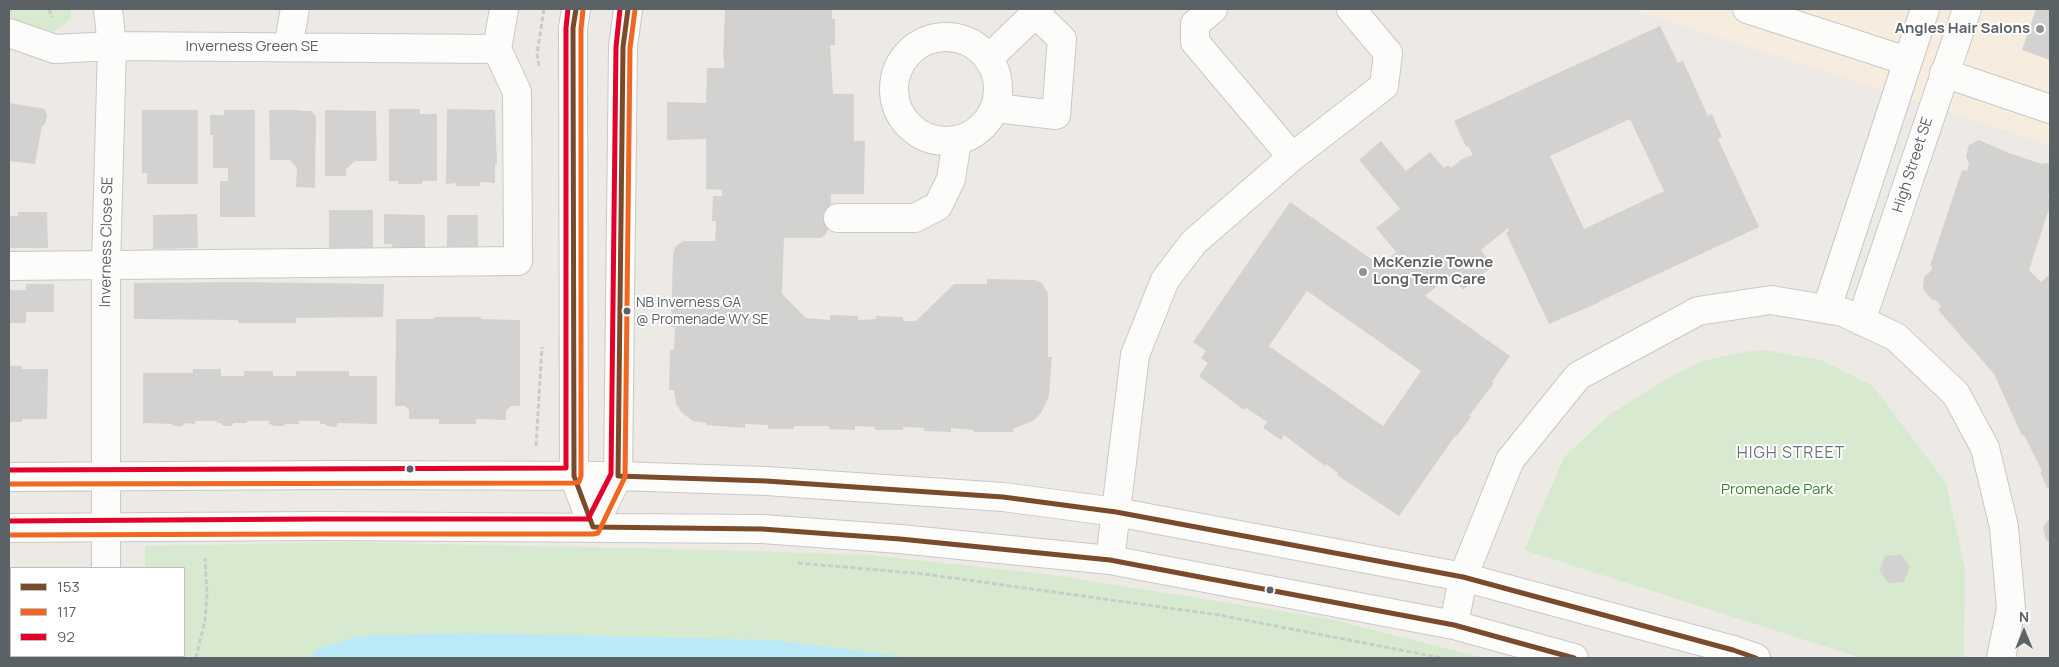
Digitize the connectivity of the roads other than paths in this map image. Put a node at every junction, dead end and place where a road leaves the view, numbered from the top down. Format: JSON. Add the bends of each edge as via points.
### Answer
{"nodes":[{"id":1,"x":108,"y":9,"type":"edge"},
{"id":2,"x":295,"y":9,"type":"edge"},
{"id":3,"x":504,"y":9,"type":"edge"},
{"id":4,"x":576,"y":9,"type":"edge"},
{"id":5,"x":628,"y":9,"type":"edge"},
{"id":6,"x":1213,"y":9,"type":"edge"},
{"id":7,"x":1351,"y":9,"type":"edge"},
{"id":8,"x":1747,"y":9,"type":"edge"},
{"id":9,"x":1925,"y":9,"type":"edge"},
{"id":10,"x":1967,"y":9,"type":"edge"},
{"id":11,"x":1038,"y":11,"type":"edge"},
{"id":12,"x":9,"y":33,"type":"edge"},
{"id":13,"x":112,"y":46,"type":"junction"},
{"id":14,"x":288,"y":47,"type":"junction"},
{"id":15,"x":497,"y":49,"type":"junction"},
{"id":16,"x":989,"y":58,"type":"junction"},
{"id":17,"x":1907,"y":61,"type":"junction"},
{"id":18,"x":1944,"y":73,"type":"junction"},
{"id":19,"x":996,"y":108,"type":"junction"},
{"id":20,"x":2050,"y":109,"type":"edge"},
{"id":21,"x":957,"y":141,"type":"junction"},
{"id":22,"x":1292,"y":157,"type":"junction"},
{"id":23,"x":838,"y":218,"type":"dead end"},
{"id":24,"x":9,"y":266,"type":"edge"},
{"id":25,"x":106,"y":266,"type":"junction"},
{"id":26,"x":1827,"y":308,"type":"junction"},
{"id":27,"x":1861,"y":321,"type":"junction"},
{"id":28,"x":106,"y":476,"type":"junction"},
{"id":29,"x":574,"y":476,"type":"junction"},
{"id":30,"x":618,"y":476,"type":"junction"},
{"id":31,"x":9,"y":477,"type":"edge"},
{"id":32,"x":1116,"y":512,"type":"junction"},
{"id":33,"x":593,"y":527,"type":"junction"},
{"id":34,"x":9,"y":528,"type":"edge"},
{"id":35,"x":106,"y":528,"type":"junction"},
{"id":36,"x":1110,"y":560,"type":"junction"},
{"id":37,"x":106,"y":567,"type":"edge"},
{"id":38,"x":1463,"y":577,"type":"junction"},
{"id":39,"x":1454,"y":625,"type":"junction"},
{"id":40,"x":1574,"y":658,"type":"edge"},
{"id":41,"x":1756,"y":658,"type":"edge"},
{"id":42,"x":2001,"y":658,"type":"edge"}],
"edges":[{"from":1,"to":13,"type":"street","name":"Inverness Close SE"},
{"from":2,"to":14,"type":"street"},
{"from":3,"to":15,"type":"street"},
{"from":4,"to":29,"type":"street","via":[[573,28]]},
{"from":5,"to":30,"type":"street","via":[[623,47]]},
{"from":6,"to":22,"type":"street","via":[[1195,24],[1194,42]]},
{"from":7,"to":22,"type":"street","via":[[1388,53],[1384,86]]},
{"from":8,"to":17,"type":"street"},
{"from":9,"to":17,"type":"street"},
{"from":10,"to":18,"type":"street","name":"High Street SE"},
{"from":11,"to":16,"type":"street"},
{"from":11,"to":19,"type":"street","via":[[1062,39],[1056,115]]},
{"from":12,"to":13,"type":"street","name":"Inverness Green SE","via":[[55,49]]},
{"from":13,"to":14,"type":"street","name":"Inverness Green SE"},
{"from":13,"to":25,"type":"street","name":"Inverness Close SE"},
{"from":14,"to":15,"type":"street","name":"Inverness Green SE"},
{"from":15,"to":25,"type":"street","via":[[517,92],[518,261]]},
{"from":16,"to":19,"type":"street","via":[[997,74]]},
{"from":16,"to":21,"type":"street","via":[[977,46],[961,38],[944,36],[912,48],[894,78],[898,112],[908,126],[922,136],[939,141]]},
{"from":17,"to":26,"type":"street"},
{"from":18,"to":20,"type":"street"},
{"from":18,"to":27,"type":"street","name":"High Street SE"},
{"from":19,"to":21,"type":"street","via":[[973,135]]},
{"from":21,"to":23,"type":"street","via":[[951,178],[938,206],[915,218]]},
{"from":22,"to":32,"type":"street","via":[[1194,242],[1165,280],[1135,355]]},
{"from":24,"to":25,"type":"street"},
{"from":25,"to":28,"type":"street","name":"Inverness Close SE"},
{"from":26,"to":27,"type":"street"},
{"from":26,"to":38,"type":"street","via":[[1771,300],[1698,311],[1578,376],[1510,460]]},
{"from":27,"to":42,"type":"street","via":[[1896,338],[1956,394],[1985,448],[2004,527],[2010,609]]},
{"from":28,"to":29,"type":"street"},
{"from":28,"to":31,"type":"street"},
{"from":28,"to":35,"type":"street","name":"Inverness Close SE"},
{"from":29,"to":30,"type":"street"},
{"from":29,"to":33,"type":"street"},
{"from":30,"to":32,"type":"street","via":[[766,481],[1003,497]]},
{"from":30,"to":33,"type":"street"},
{"from":32,"to":36,"type":"street"},
{"from":32,"to":38,"type":"street"},
{"from":33,"to":35,"type":"street"},
{"from":33,"to":36,"type":"street","via":[[762,529]]},
{"from":34,"to":35,"type":"street"},
{"from":35,"to":37,"type":"street","name":"Inverness Close SE"},
{"from":36,"to":39,"type":"street"},
{"from":38,"to":39,"type":"street"},
{"from":38,"to":41,"type":"street"},
{"from":39,"to":40,"type":"street"}]}
